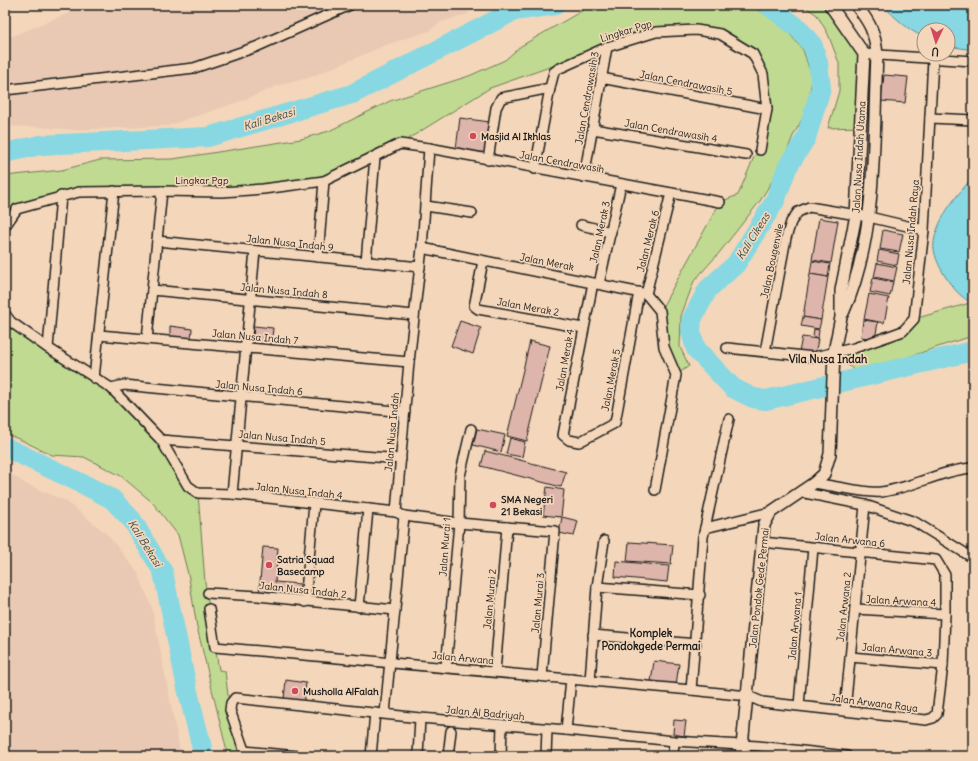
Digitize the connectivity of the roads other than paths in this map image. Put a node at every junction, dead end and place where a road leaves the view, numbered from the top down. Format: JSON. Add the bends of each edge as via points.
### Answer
{"nodes":[{"id":1,"x":350,"y":5,"type":"edge"},
{"id":2,"x":830,"y":5,"type":"edge"},
{"id":3,"x":856,"y":5,"type":"edge"},
{"id":4,"x":607,"y":47,"type":"junction"},
{"id":5,"x":864,"y":54,"type":"junction"},
{"id":6,"x":877,"y":55,"type":"junction"},
{"id":7,"x":916,"y":58,"type":"edge"},
{"id":8,"x":956,"y":60,"type":"edge"},
{"id":9,"x":973,"y":60,"type":"edge"},
{"id":10,"x":933,"y":62,"type":"edge"},
{"id":11,"x":601,"y":78,"type":"junction"},
{"id":12,"x":550,"y":88,"type":"junction"},
{"id":13,"x":5,"y":90,"type":"edge"},
{"id":14,"x":767,"y":109,"type":"junction"},
{"id":15,"x":930,"y":118,"type":"junction"},
{"id":16,"x":973,"y":120,"type":"edge"},
{"id":17,"x":593,"y":129,"type":"junction"},
{"id":18,"x":400,"y":144,"type":"joint"},
{"id":19,"x":429,"y":148,"type":"junction"},
{"id":20,"x":760,"y":150,"type":"dead end"},
{"id":21,"x":746,"y":155,"type":"dead end"},
{"id":22,"x":375,"y":157,"type":"junction"},
{"id":23,"x":488,"y":160,"type":"junction"},
{"id":24,"x":535,"y":169,"type":"junction"},
{"id":25,"x":584,"y":177,"type":"junction"},
{"id":26,"x":324,"y":181,"type":"junction"},
{"id":27,"x":621,"y":184,"type":"junction"},
{"id":28,"x":114,"y":191,"type":"junction"},
{"id":29,"x":162,"y":191,"type":"junction"},
{"id":30,"x":671,"y":193,"type":"junction"},
{"id":31,"x":61,"y":196,"type":"junction"},
{"id":32,"x":720,"y":202,"type":"dead end"},
{"id":33,"x":426,"y":206,"type":"junction"},
{"id":34,"x":472,"y":213,"type":"dead end"},
{"id":35,"x":856,"y":215,"type":"junction"},
{"id":36,"x":870,"y":217,"type":"junction"},
{"id":37,"x":581,"y":225,"type":"dead end"},
{"id":38,"x":5,"y":226,"type":"edge"},
{"id":39,"x":924,"y":230,"type":"junction"},
{"id":40,"x":611,"y":232,"type":"junction"},
{"id":41,"x":157,"y":241,"type":"junction"},
{"id":42,"x":422,"y":248,"type":"junction"},
{"id":43,"x":255,"y":251,"type":"junction"},
{"id":44,"x":318,"y":257,"type":"junction"},
{"id":45,"x":483,"y":260,"type":"junction"},
{"id":46,"x":366,"y":262,"type":"junction"},
{"id":47,"x":420,"y":267,"type":"junction"},
{"id":48,"x":596,"y":283,"type":"junction"},
{"id":49,"x":152,"y":290,"type":"junction"},
{"id":50,"x":643,"y":293,"type":"junction"},
{"id":51,"x":250,"y":299,"type":"junction"},
{"id":52,"x":5,"y":314,"type":"edge"},
{"id":53,"x":414,"y":315,"type":"junction"},
{"id":54,"x":841,"y":317,"type":"junction"},
{"id":55,"x":583,"y":328,"type":"junction"},
{"id":56,"x":99,"y":334,"type":"junction"},
{"id":57,"x":147,"y":339,"type":"junction"},
{"id":58,"x":246,"y":347,"type":"junction"},
{"id":59,"x":48,"y":348,"type":"junction"},
{"id":60,"x":727,"y":348,"type":"dead end"},
{"id":61,"x":766,"y":352,"type":"junction"},
{"id":62,"x":833,"y":356,"type":"junction"},
{"id":63,"x":409,"y":362,"type":"junction"},
{"id":64,"x":94,"y":378,"type":"junction"},
{"id":65,"x":111,"y":388,"type":"junction"},
{"id":66,"x":242,"y":397,"type":"junction"},
{"id":67,"x":405,"y":412,"type":"junction"},
{"id":68,"x":730,"y":419,"type":"dead end"},
{"id":69,"x":471,"y":430,"type":"dead end"},
{"id":70,"x":161,"y":440,"type":"junction"},
{"id":71,"x":569,"y":440,"type":"joint"},
{"id":72,"x":237,"y":445,"type":"junction"},
{"id":73,"x":401,"y":459,"type":"junction"},
{"id":74,"x":973,"y":468,"type":"edge"},
{"id":75,"x":814,"y":483,"type":"junction"},
{"id":76,"x":655,"y":490,"type":"dead end"},
{"id":77,"x":800,"y":492,"type":"junction"},
{"id":78,"x":232,"y":494,"type":"junction"},
{"id":79,"x":314,"y":504,"type":"junction"},
{"id":80,"x":865,"y":505,"type":"junction"},
{"id":81,"x":368,"y":508,"type":"junction"},
{"id":82,"x":771,"y":512,"type":"junction"},
{"id":83,"x":400,"y":514,"type":"junction"},
{"id":84,"x":459,"y":523,"type":"junction"},
{"id":85,"x":507,"y":527,"type":"junction"},
{"id":86,"x":705,"y":528,"type":"junction"},
{"id":87,"x":555,"y":531,"type":"joint"},
{"id":88,"x":604,"y":542,"type":"dead end"},
{"id":89,"x":762,"y":542,"type":"junction"},
{"id":90,"x":813,"y":548,"type":"junction"},
{"id":91,"x":861,"y":552,"type":"junction"},
{"id":92,"x":973,"y":558,"type":"edge"},
{"id":93,"x":936,"y":560,"type":"joint"},
{"id":94,"x":597,"y":586,"type":"junction"},
{"id":95,"x":208,"y":593,"type":"dead end"},
{"id":96,"x":700,"y":595,"type":"junction"},
{"id":97,"x":305,"y":602,"type":"junction"},
{"id":98,"x":359,"y":607,"type":"junction"},
{"id":99,"x":209,"y":608,"type":"dead end"},
{"id":100,"x":855,"y":609,"type":"junction"},
{"id":101,"x":395,"y":610,"type":"junction"},
{"id":102,"x":945,"y":614,"type":"junction"},
{"id":103,"x":593,"y":635,"type":"junction"},
{"id":104,"x":696,"y":644,"type":"junction"},
{"id":105,"x":850,"y":658,"type":"junction"},
{"id":106,"x":389,"y":662,"type":"junction"},
{"id":107,"x":943,"y":665,"type":"junction"},
{"id":108,"x":446,"y":668,"type":"junction"},
{"id":109,"x":495,"y":672,"type":"junction"},
{"id":110,"x":542,"y":676,"type":"junction"},
{"id":111,"x":571,"y":679,"type":"junction"},
{"id":112,"x":590,"y":680,"type":"junction"},
{"id":113,"x":692,"y":690,"type":"junction"},
{"id":114,"x":748,"y":696,"type":"junction"},
{"id":115,"x":800,"y":705,"type":"junction"},
{"id":116,"x":845,"y":710,"type":"junction"},
{"id":117,"x":375,"y":713,"type":"junction"},
{"id":118,"x":385,"y":714,"type":"junction"},
{"id":119,"x":420,"y":718,"type":"junction"},
{"id":120,"x":502,"y":725,"type":"junction"},
{"id":121,"x":547,"y":729,"type":"junction"},
{"id":122,"x":566,"y":730,"type":"junction"},
{"id":123,"x":451,"y":731,"type":"dead end"},
{"id":124,"x":674,"y":741,"type":"junction"},
{"id":125,"x":742,"y":751,"type":"edge"},
{"id":126,"x":245,"y":754,"type":"edge"},
{"id":127,"x":802,"y":754,"type":"edge"},
{"id":128,"x":298,"y":756,"type":"edge"},
{"id":129,"x":372,"y":756,"type":"edge"},
{"id":130,"x":418,"y":756,"type":"edge"},
{"id":131,"x":448,"y":756,"type":"edge"},
{"id":132,"x":501,"y":756,"type":"edge"},
{"id":133,"x":546,"y":756,"type":"edge"},
{"id":134,"x":673,"y":756,"type":"edge"},
{"id":135,"x":847,"y":756,"type":"edge"}],
"edges":[{"from":1,"to":13,"type":"street","via":[[256,47],[194,68]]},
{"from":2,"to":5,"type":"street"},
{"from":3,"to":6,"type":"street","name":"Jalan Nusa Indah Utama","via":[[869,21],[876,38]]},
{"from":4,"to":11,"type":"street","name":"Jalan Cendrawasih 3"},
{"from":4,"to":12,"type":"street","name":"Lingkar Pgp","via":[[558,69],[554,72]]},
{"from":4,"to":14,"type":"street","name":"Lingkar Pgp","via":[[656,32],[696,30],[720,34],[753,54],[763,74]]},
{"from":5,"to":6,"type":"street"},
{"from":5,"to":35,"type":"street","name":"Jalan Nusa Indah Utama"},
{"from":6,"to":7,"type":"street"},
{"from":6,"to":36,"type":"street","name":"Jalan Nusa Indah Utama"},
{"from":8,"to":9,"type":"street"},
{"from":10,"to":15,"type":"street","name":"Jalan Nusa Indah Raya"},
{"from":11,"to":14,"type":"street","name":"Jalan Cendrawasih 5"},
{"from":11,"to":17,"type":"street","name":"Jalan Cendrawasih 3"},
{"from":12,"to":23,"type":"street","via":[[502,98],[496,108]]},
{"from":12,"to":24,"type":"street","name":"Lingkar Pgp"},
{"from":14,"to":20,"type":"street","name":"Lingkar Pgp"},
{"from":15,"to":16,"type":"street"},
{"from":15,"to":39,"type":"street","name":"Jalan Nusa Indah Raya"},
{"from":17,"to":21,"type":"street","name":"Jalan Cendrawasih 4"},
{"from":17,"to":25,"type":"street","name":"Jalan Cendrawasih 3"},
{"from":18,"to":19,"type":"street","name":"Jalan Cendrawasih"},
{"from":18,"to":22,"type":"street","name":"Lingkar Pgp"},
{"from":19,"to":23,"type":"street","name":"Jalan Cendrawasih"},
{"from":19,"to":33,"type":"street","name":"Jalan Nusa Indah"},
{"from":22,"to":26,"type":"street","name":"Lingkar Pgp"},
{"from":22,"to":46,"type":"street"},
{"from":23,"to":24,"type":"street","name":"Jalan Cendrawasih"},
{"from":24,"to":25,"type":"street","name":"Jalan Cendrawasih"},
{"from":25,"to":27,"type":"street","name":"Jalan Cendrawasih"},
{"from":26,"to":29,"type":"street","name":"Lingkar Pgp","via":[[222,192]]},
{"from":26,"to":44,"type":"street"},
{"from":27,"to":30,"type":"street","name":"Jalan Cendrawasih"},
{"from":27,"to":40,"type":"street","name":"Jalan Merak 3"},
{"from":28,"to":29,"type":"street","name":"Lingkar Pgp"},
{"from":28,"to":31,"type":"street","name":"Lingkar Pgp","via":[[79,192]]},
{"from":28,"to":56,"type":"street"},
{"from":29,"to":41,"type":"street"},
{"from":30,"to":32,"type":"street","name":"Jalan Cendrawasih"},
{"from":30,"to":50,"type":"street","name":"Jalan Merak 6"},
{"from":31,"to":38,"type":"street","name":"Lingkar Pgp","via":[[17,209]]},
{"from":31,"to":59,"type":"street"},
{"from":33,"to":34,"type":"street"},
{"from":33,"to":42,"type":"street","name":"Jalan Nusa Indah"},
{"from":35,"to":36,"type":"street","name":"Jalan Bougenvile"},
{"from":35,"to":54,"type":"street","name":"Jalan Nusa Indah Utama","via":[[841,290]]},
{"from":35,"to":61,"type":"street","name":"Jalan Bougenvile","via":[[809,207],[798,212],[791,222]]},
{"from":36,"to":39,"type":"street","name":"Jalan Bougenvile"},
{"from":36,"to":54,"type":"street","name":"Jalan Nusa Indah Utama","via":[[852,294]]},
{"from":37,"to":40,"type":"street"},
{"from":39,"to":62,"type":"street","name":"Jalan Nusa Indah Raya","via":[[914,319],[903,331]]},
{"from":40,"to":48,"type":"street","name":"Jalan Merak 3"},
{"from":41,"to":43,"type":"street","name":"Jalan Nusa Indah 9"},
{"from":41,"to":49,"type":"street"},
{"from":42,"to":45,"type":"street","name":"Jalan Merak"},
{"from":42,"to":47,"type":"street","name":"Jalan Nusa Indah"},
{"from":43,"to":44,"type":"street","name":"Jalan Nusa Indah 9"},
{"from":43,"to":51,"type":"street"},
{"from":44,"to":46,"type":"street","name":"Jalan Nusa Indah 9"},
{"from":45,"to":48,"type":"street","name":"Jalan Merak"},
{"from":45,"to":55,"type":"street","name":"Jalan Merak 2","via":[[474,306],[478,309]]},
{"from":46,"to":47,"type":"street","name":"Jalan Nusa Indah 9"},
{"from":47,"to":53,"type":"street","name":"Jalan Nusa Indah"},
{"from":48,"to":50,"type":"street","name":"Jalan Merak"},
{"from":48,"to":55,"type":"street","name":"Jalan Merak 4"},
{"from":49,"to":51,"type":"street","name":"Jalan Nusa Indah 8"},
{"from":49,"to":57,"type":"street"},
{"from":50,"to":71,"type":"street","name":"Jalan Merak 5","via":[[615,423],[578,442]]},
{"from":50,"to":76,"type":"street","via":[[660,311],[664,347],[676,374]]},
{"from":51,"to":53,"type":"street","name":"Jalan Nusa Indah 8"},
{"from":51,"to":58,"type":"street"},
{"from":52,"to":59,"type":"street","via":[[11,322]]},
{"from":53,"to":63,"type":"street","name":"Jalan Nusa Indah"},
{"from":54,"to":62,"type":"street","name":"Jalan Nusa Indah Utama"},
{"from":55,"to":71,"type":"street","name":"Jalan Merak 4","via":[[563,435]]},
{"from":56,"to":57,"type":"street","name":"Jalan Nusa Indah 7"},
{"from":56,"to":64,"type":"street"},
{"from":57,"to":58,"type":"street","name":"Jalan Nusa Indah 7"},
{"from":58,"to":63,"type":"street","name":"Jalan Nusa Indah 7"},
{"from":58,"to":66,"type":"street"},
{"from":59,"to":64,"type":"street"},
{"from":60,"to":61,"type":"street"},
{"from":61,"to":62,"type":"street","via":[[814,357]]},
{"from":62,"to":75,"type":"street","via":[[830,454],[824,474]]},
{"from":63,"to":67,"type":"street","name":"Jalan Nusa Indah"},
{"from":64,"to":65,"type":"street"},
{"from":65,"to":66,"type":"street","name":"Jalan Nusa Indah 6","via":[[124,385]]},
{"from":65,"to":70,"type":"street"},
{"from":66,"to":67,"type":"street","name":"Jalan Nusa Indah 6"},
{"from":66,"to":72,"type":"street"},
{"from":67,"to":73,"type":"street","name":"Jalan Nusa Indah"},
{"from":68,"to":86,"type":"street"},
{"from":69,"to":84,"type":"street","name":"Jalan Murai 1","via":[[460,476]]},
{"from":70,"to":72,"type":"street","name":"Jalan Nusa Indah 5"},
{"from":70,"to":78,"type":"street","name":"Jalan Nusa Indah 4","via":[[188,486],[198,493]]},
{"from":72,"to":73,"type":"street","name":"Jalan Nusa Indah 5"},
{"from":72,"to":78,"type":"street"},
{"from":73,"to":83,"type":"street","name":"Jalan Nusa Indah"},
{"from":74,"to":75,"type":"street","via":[[880,493]]},
{"from":75,"to":77,"type":"street"},
{"from":77,"to":80,"type":"street"},
{"from":77,"to":82,"type":"street"},
{"from":78,"to":79,"type":"street","name":"Jalan Nusa Indah 4"},
{"from":79,"to":81,"type":"street","name":"Jalan Nusa Indah 4"},
{"from":79,"to":97,"type":"street"},
{"from":80,"to":91,"type":"street","name":"Jalan Arwana 2"},
{"from":80,"to":92,"type":"street","via":[[915,522]]},
{"from":81,"to":83,"type":"street","name":"Jalan Nusa Indah 4"},
{"from":81,"to":98,"type":"street"},
{"from":82,"to":86,"type":"street"},
{"from":82,"to":89,"type":"street","name":"Jalan Pondok Gede Permai","via":[[764,525]]},
{"from":83,"to":84,"type":"street","name":"Jalan Nusa Indah 4"},
{"from":83,"to":101,"type":"street","name":"Jalan Nusa Indah"},
{"from":84,"to":85,"type":"street","name":"Jalan Nusa Indah 4"},
{"from":84,"to":108,"type":"street","name":"Jalan Murai 1"},
{"from":85,"to":87,"type":"street","name":"Jalan Nusa Indah 4"},
{"from":85,"to":109,"type":"street","name":"Jalan Murai 2"},
{"from":86,"to":96,"type":"street"},
{"from":87,"to":110,"type":"street","name":"Jalan Murai 3"},
{"from":88,"to":94,"type":"street"},
{"from":89,"to":90,"type":"street","name":"Jalan Arwana 6"},
{"from":89,"to":114,"type":"street","name":"Jalan Pondok Gede Permai"},
{"from":90,"to":91,"type":"street","name":"Jalan Arwana 6"},
{"from":90,"to":115,"type":"street","name":"Jalan Arwana 1"},
{"from":91,"to":93,"type":"street","name":"Jalan Arwana 6"},
{"from":91,"to":100,"type":"street","name":"Jalan Arwana 2"},
{"from":93,"to":102,"type":"street","name":"Jalan Arwana Raya","via":[[945,575]]},
{"from":94,"to":96,"type":"street"},
{"from":94,"to":103,"type":"street"},
{"from":95,"to":97,"type":"street","name":"Jalan Nusa Indah 2"},
{"from":96,"to":104,"type":"street"},
{"from":97,"to":98,"type":"street","name":"Jalan Nusa Indah 2"},
{"from":98,"to":101,"type":"street","name":"Jalan Nusa Indah 2"},
{"from":99,"to":106,"type":"street","name":"Jalan Arwana","via":[[215,647]]},
{"from":100,"to":102,"type":"street","name":"Jalan Arwana 4"},
{"from":100,"to":105,"type":"street","name":"Jalan Arwana 2"},
{"from":101,"to":106,"type":"street","name":"Jalan Nusa Indah"},
{"from":102,"to":107,"type":"street","name":"Jalan Arwana Raya"},
{"from":103,"to":104,"type":"street"},
{"from":103,"to":112,"type":"street"},
{"from":104,"to":113,"type":"street"},
{"from":105,"to":107,"type":"street","name":"Jalan Arwana 3"},
{"from":105,"to":116,"type":"street","name":"Jalan Arwana 2"},
{"from":106,"to":108,"type":"street","name":"Jalan Arwana"},
{"from":106,"to":118,"type":"street","name":"Jalan Nusa Indah"},
{"from":107,"to":116,"type":"street","name":"Jalan Arwana Raya","via":[[937,714],[933,718],[926,720]]},
{"from":108,"to":109,"type":"street","name":"Jalan Arwana"},
{"from":109,"to":110,"type":"street","name":"Jalan Arwana"},
{"from":110,"to":111,"type":"street","name":"Jalan Arwana"},
{"from":111,"to":112,"type":"street","name":"Jalan Arwana"},
{"from":111,"to":122,"type":"street"},
{"from":112,"to":113,"type":"street","name":"Jalan Arwana"},
{"from":113,"to":114,"type":"street","name":"Jalan Arwana"},
{"from":114,"to":115,"type":"street","name":"Jalan Arwana Raya","via":[[762,702]]},
{"from":114,"to":125,"type":"street","name":"Jalan Pondok Gede Permai"},
{"from":115,"to":116,"type":"street","name":"Jalan Arwana Raya"},
{"from":117,"to":118,"type":"street","name":"Jalan Al Badriyah"},
{"from":117,"to":126,"type":"street","name":"Jalan Al Badriyah","via":[[240,698],[232,700],[230,705]]},
{"from":117,"to":129,"type":"street"},
{"from":118,"to":119,"type":"street","name":"Jalan Al Badriyah"},
{"from":119,"to":120,"type":"street","name":"Jalan Al Badriyah"},
{"from":119,"to":130,"type":"street"},
{"from":120,"to":121,"type":"street","name":"Jalan Al Badriyah"},
{"from":120,"to":132,"type":"street"},
{"from":121,"to":122,"type":"street","name":"Jalan Al Badriyah"},
{"from":121,"to":133,"type":"street"},
{"from":122,"to":124,"type":"street","name":"Jalan Al Badriyah"},
{"from":123,"to":131,"type":"street"},
{"from":124,"to":125,"type":"street","name":"Jalan Al Badriyah"},
{"from":124,"to":134,"type":"street"},
{"from":125,"to":127,"type":"street","name":"Jalan Al Badriyah"},
{"from":126,"to":128,"type":"street"},
{"from":127,"to":135,"type":"street","name":"Jalan Al Badriyah"}]}
